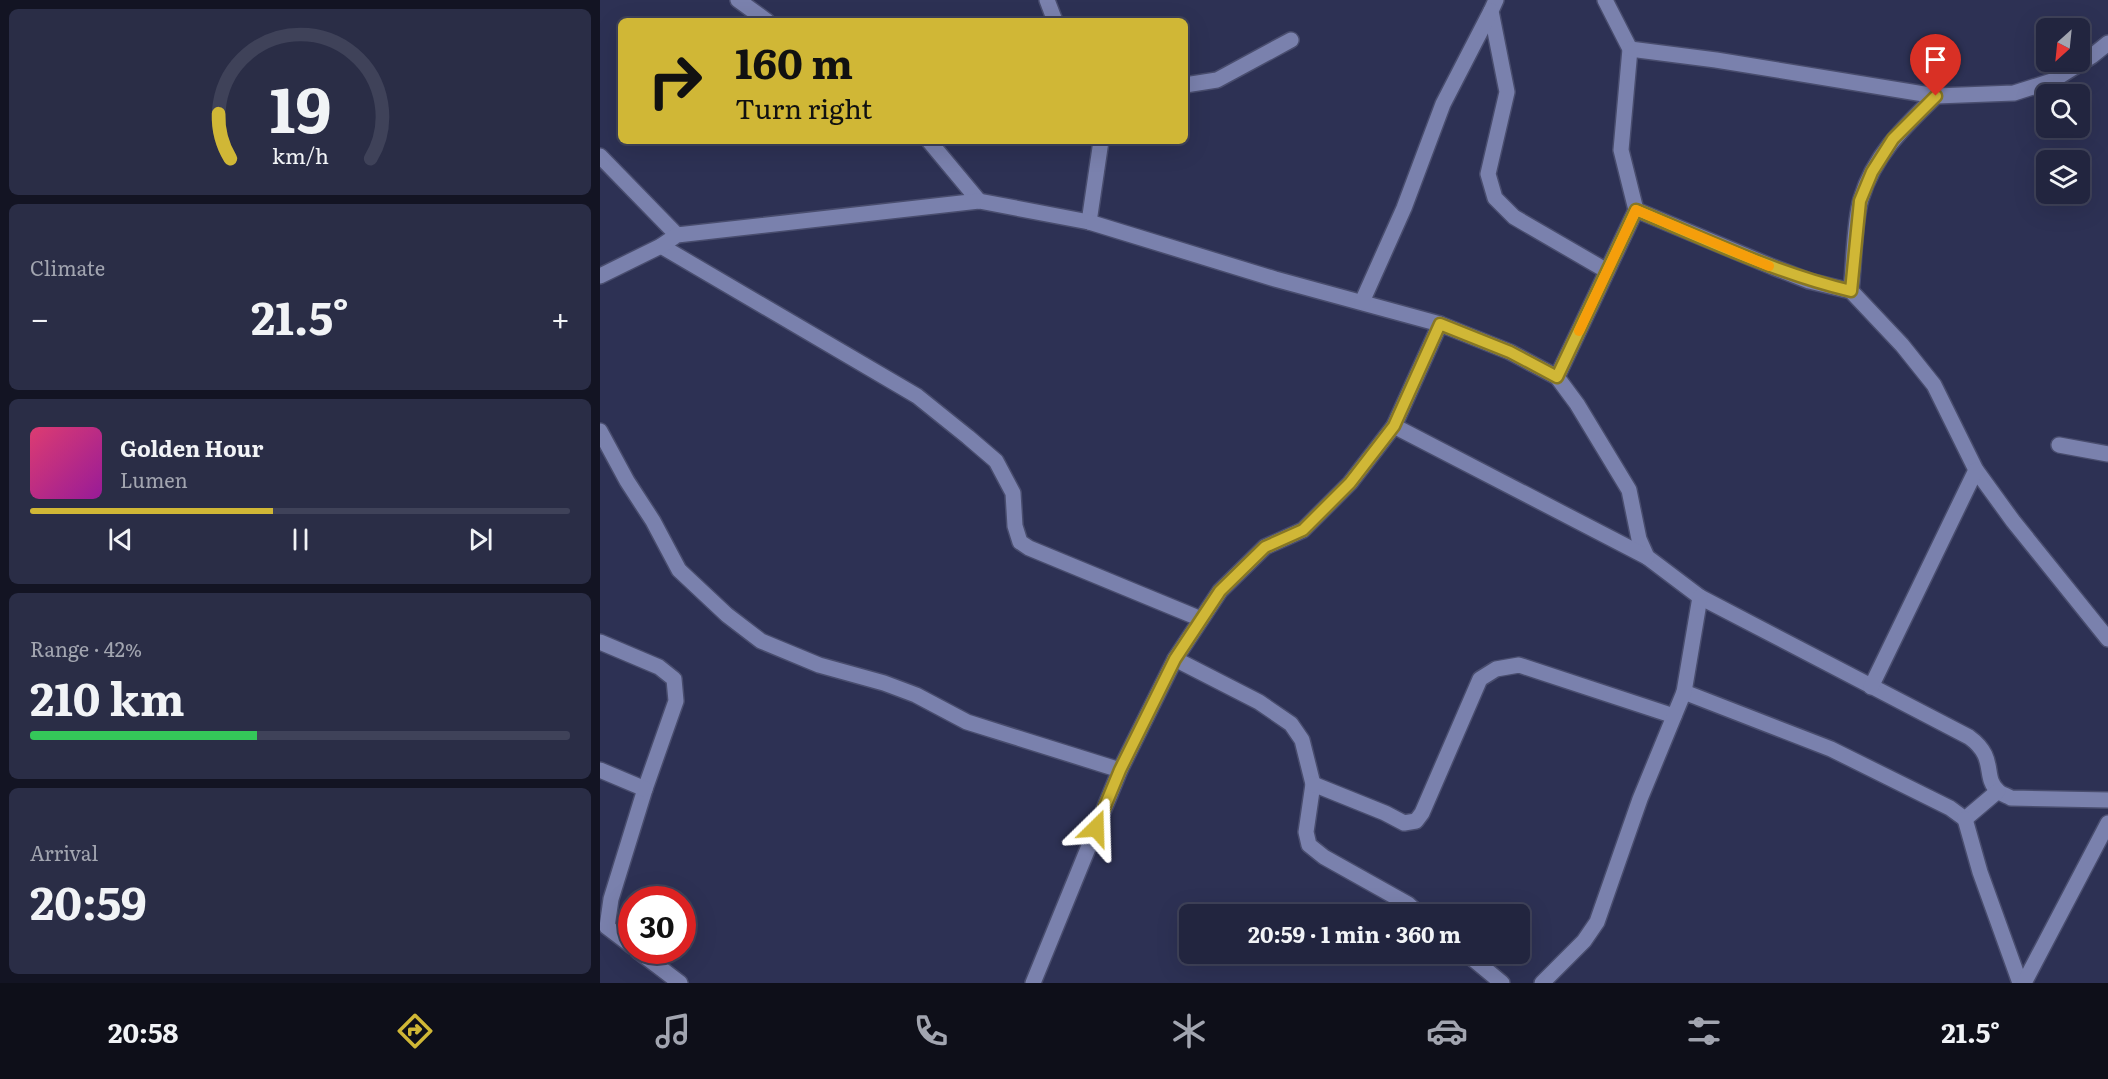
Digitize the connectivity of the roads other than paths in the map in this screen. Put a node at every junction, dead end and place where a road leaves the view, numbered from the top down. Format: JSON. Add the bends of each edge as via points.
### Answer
{"nodes":[{"id":1,"x":738,"y":0,"type":"edge"},
{"id":2,"x":1047,"y":0,"type":"edge"},
{"id":3,"x":1605,"y":0,"type":"edge"},
{"id":4,"x":1493,"y":6,"type":"edge"},
{"id":5,"x":763,"y":18,"type":"edge"},
{"id":6,"x":1054,"y":18,"type":"edge"},
{"id":7,"x":1291,"y":40,"type":"dead end"},
{"id":8,"x":2108,"y":43,"type":"edge"},
{"id":9,"x":1630,"y":49,"type":"junction"},
{"id":10,"x":1188,"y":85,"type":"edge"},
{"id":11,"x":1936,"y":96,"type":"junction"},
{"id":12,"x":931,"y":144,"type":"edge"},
{"id":13,"x":1101,"y":144,"type":"edge"},
{"id":14,"x":600,"y":156,"type":"edge"},
{"id":15,"x":979,"y":201,"type":"junction"},
{"id":16,"x":1636,"y":210,"type":"junction"},
{"id":17,"x":1089,"y":222,"type":"junction"},
{"id":18,"x":677,"y":234,"type":"junction"},
{"id":19,"x":661,"y":246,"type":"junction"},
{"id":20,"x":1607,"y":271,"type":"junction"},
{"id":21,"x":600,"y":276,"type":"edge"},
{"id":22,"x":1851,"y":291,"type":"junction"},
{"id":23,"x":1362,"y":302,"type":"junction"},
{"id":24,"x":1440,"y":324,"type":"junction"},
{"id":25,"x":1557,"y":377,"type":"junction"},
{"id":26,"x":1394,"y":426,"type":"junction"},
{"id":27,"x":600,"y":431,"type":"edge"},
{"id":28,"x":2059,"y":445,"type":"dead end"},
{"id":29,"x":2108,"y":454,"type":"edge"},
{"id":30,"x":1976,"y":470,"type":"junction"},
{"id":31,"x":1647,"y":557,"type":"junction"},
{"id":32,"x":1700,"y":597,"type":"junction"},
{"id":33,"x":1201,"y":619,"type":"junction"},
{"id":34,"x":2108,"y":639,"type":"edge"},
{"id":35,"x":600,"y":642,"type":"edge"},
{"id":36,"x":1175,"y":659,"type":"junction"},
{"id":37,"x":1871,"y":687,"type":"junction"},
{"id":38,"x":1684,"y":692,"type":"junction"},
{"id":39,"x":1674,"y":716,"type":"junction"},
{"id":40,"x":600,"y":770,"type":"edge"},
{"id":41,"x":1120,"y":770,"type":"junction"},
{"id":42,"x":1313,"y":784,"type":"junction"},
{"id":43,"x":645,"y":789,"type":"junction"},
{"id":44,"x":1998,"y":791,"type":"junction"},
{"id":45,"x":2108,"y":800,"type":"edge"},
{"id":46,"x":1965,"y":819,"type":"junction"},
{"id":47,"x":2108,"y":823,"type":"edge"},
{"id":48,"x":1408,"y":904,"type":"edge"},
{"id":49,"x":604,"y":928,"type":"edge"},
{"id":50,"x":618,"y":937,"type":"edge"},
{"id":51,"x":655,"y":964,"type":"edge"},
{"id":52,"x":1479,"y":964,"type":"edge"},
{"id":53,"x":680,"y":983,"type":"edge"},
{"id":54,"x":1033,"y":983,"type":"edge"},
{"id":55,"x":1502,"y":983,"type":"edge"},
{"id":56,"x":1542,"y":983,"type":"edge"},
{"id":57,"x":2022,"y":983,"type":"edge"}],
"edges":[{"from":1,"to":5,"type":"street"},
{"from":2,"to":6,"type":"street"},
{"from":3,"to":9,"type":"street"},
{"from":4,"to":20,"type":"street","via":[[1506,92],[1488,174],[1495,198],[1514,218]]},
{"from":4,"to":23,"type":"street","via":[[1443,104],[1404,208]]},
{"from":7,"to":10,"type":"street","via":[[1217,80]]},
{"from":8,"to":11,"type":"street","via":[[2052,81],[2014,93]]},
{"from":9,"to":11,"type":"street"},
{"from":9,"to":16,"type":"street","via":[[1620,150]]},
{"from":11,"to":22,"type":"street","via":[[1893,139],[1872,172],[1860,201]]},
{"from":12,"to":15,"type":"street"},
{"from":13,"to":17,"type":"street"},
{"from":14,"to":18,"type":"street"},
{"from":15,"to":17,"type":"street"},
{"from":15,"to":18,"type":"street"},
{"from":16,"to":20,"type":"street"},
{"from":16,"to":22,"type":"street","via":[[1809,281]]},
{"from":17,"to":23,"type":"street"},
{"from":18,"to":19,"type":"street"},
{"from":19,"to":21,"type":"street"},
{"from":19,"to":33,"type":"street","via":[[917,396],[968,436],[996,461],[1013,493],[1020,542]]},
{"from":20,"to":25,"type":"street"},
{"from":22,"to":30,"type":"street","via":[[1934,385]]},
{"from":23,"to":24,"type":"street"},
{"from":24,"to":25,"type":"street","via":[[1510,352]]},
{"from":24,"to":26,"type":"street"},
{"from":25,"to":31,"type":"street","via":[[1629,490],[1639,539]]},
{"from":26,"to":31,"type":"street"},
{"from":26,"to":33,"type":"street","via":[[1350,483],[1311,523],[1265,547],[1220,591]]},
{"from":27,"to":41,"type":"street","via":[[679,570],[761,641],[819,665],[916,695],[967,722]]},
{"from":28,"to":29,"type":"street"},
{"from":30,"to":34,"type":"street"},
{"from":30,"to":37,"type":"street"},
{"from":31,"to":32,"type":"street"},
{"from":32,"to":37,"type":"street"},
{"from":32,"to":38,"type":"street"},
{"from":33,"to":36,"type":"street"},
{"from":35,"to":43,"type":"street","via":[[658,667],[674,679],[676,701]]},
{"from":36,"to":41,"type":"street"},
{"from":36,"to":42,"type":"street","via":[[1259,702],[1291,724],[1302,740]]},
{"from":37,"to":44,"type":"street","via":[[1979,744],[1987,755]]},
{"from":38,"to":39,"type":"street"},
{"from":38,"to":46,"type":"street","via":[[1831,749]]},
{"from":39,"to":42,"type":"street","via":[[1519,665],[1496,669],[1480,679],[1416,821],[1404,823]]},
{"from":39,"to":56,"type":"street","via":[[1597,922],[1584,941]]},
{"from":40,"to":43,"type":"street"},
{"from":41,"to":54,"type":"street"},
{"from":42,"to":48,"type":"street","via":[[1306,832],[1309,845]]},
{"from":43,"to":49,"type":"street"},
{"from":44,"to":45,"type":"street","via":[[2012,798]]},
{"from":44,"to":46,"type":"street"},
{"from":46,"to":57,"type":"street","via":[[1980,872]]},
{"from":47,"to":57,"type":"street"},
{"from":49,"to":50,"type":"street"},
{"from":51,"to":53,"type":"street"},
{"from":52,"to":55,"type":"street"}]}
